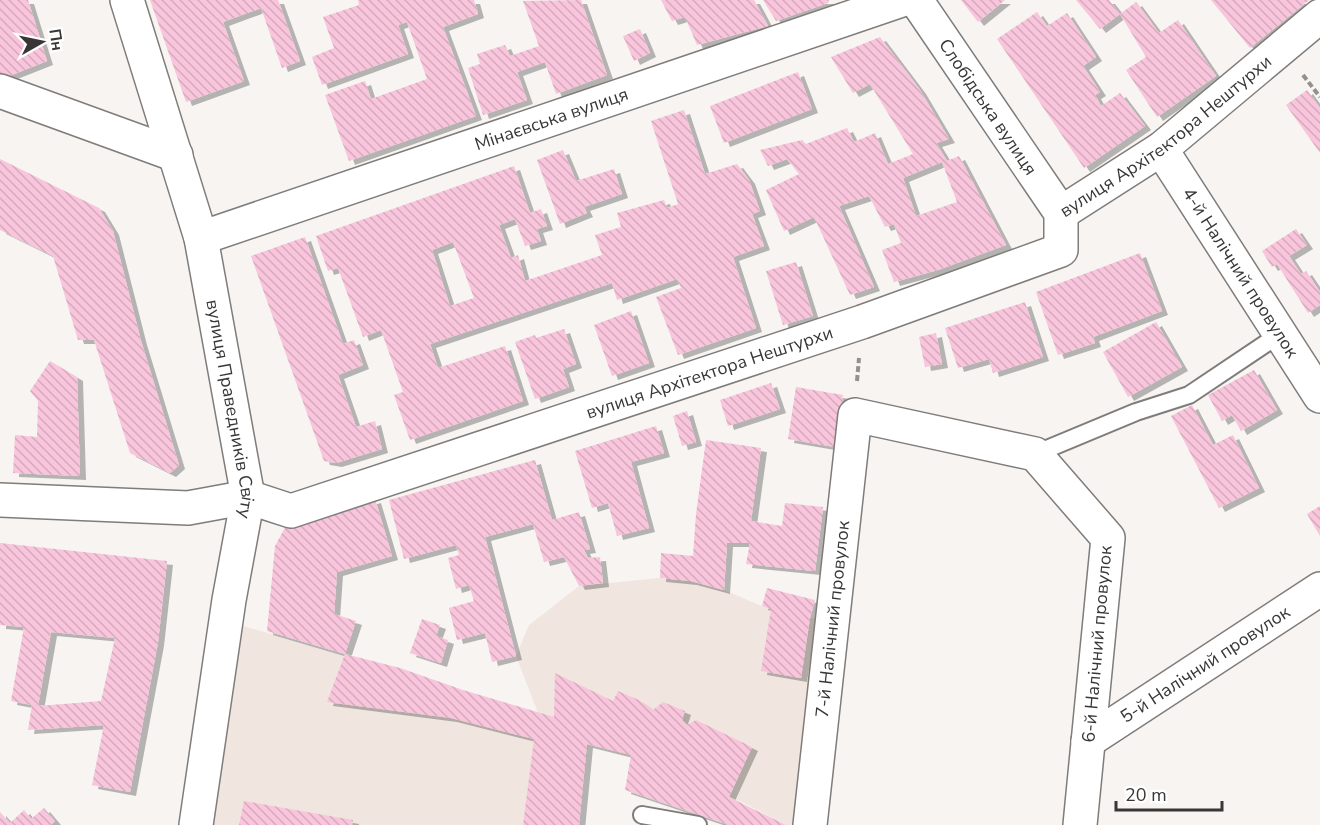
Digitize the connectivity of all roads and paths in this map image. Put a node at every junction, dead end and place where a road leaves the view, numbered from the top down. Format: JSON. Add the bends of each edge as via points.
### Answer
{"nodes":[{"id":1,"x":127,"y":0,"type":"edge"},
{"id":2,"x":902,"y":0,"type":"edge"},
{"id":3,"x":916,"y":0,"type":"edge"},
{"id":4,"x":1320,"y":16,"type":"edge"},
{"id":5,"x":0,"y":91,"type":"edge"},
{"id":6,"x":1161,"y":149,"type":"junction"},
{"id":7,"x":176,"y":155,"type":"junction"},
{"id":8,"x":1061,"y":213,"type":"junction"},
{"id":9,"x":201,"y":238,"type":"junction"},
{"id":10,"x":862,"y":322,"type":"junction"},
{"id":11,"x":1280,"y":334,"type":"junction"},
{"id":12,"x":1320,"y":396,"type":"edge"},
{"id":13,"x":855,"y":415,"type":"junction"},
{"id":14,"x":1035,"y":454,"type":"junction"},
{"id":15,"x":248,"y":497,"type":"junction"},
{"id":16,"x":0,"y":500,"type":"edge"},
{"id":17,"x":1320,"y":589,"type":"edge"},
{"id":18,"x":1088,"y":741,"type":"junction"},
{"id":19,"x":642,"y":815,"type":"dead end"},
{"id":20,"x":196,"y":825,"type":"edge"},
{"id":21,"x":698,"y":825,"type":"edge"},
{"id":22,"x":810,"y":825,"type":"edge"},
{"id":23,"x":1080,"y":825,"type":"edge"}],
"edges":[{"from":1,"to":7,"type":"street","name":"вулиця Праведників Світу"},
{"from":2,"to":9,"type":"street","name":"Мінаєвська вулиця"},
{"from":3,"to":8,"type":"street","name":"Слобідська вулиця"},
{"from":4,"to":6,"type":"street","name":"вулиця Архітектора Нештурхи"},
{"from":5,"to":7,"type":"street"},
{"from":6,"to":8,"type":"street","name":"вулиця Архітектора Нештурхи"},
{"from":6,"to":11,"type":"street","name":"4-й Налічний провулок"},
{"from":7,"to":9,"type":"street","name":"вулиця Праведників Світу"},
{"from":8,"to":10,"type":"street","name":"вулиця Архітектора Нештурхи","via":[[1061,250]]},
{"from":9,"to":15,"type":"street","name":"вулиця Праведників Світу"},
{"from":10,"to":13,"type":"path"},
{"from":10,"to":15,"type":"street","name":"вулиця Архітектора Нештурхи","via":[[291,511]]},
{"from":11,"to":12,"type":"street","name":"4-й Налічний провулок"},
{"from":11,"to":14,"type":"lane","via":[[1189,395],[1136,412]]},
{"from":13,"to":14,"type":"street"},
{"from":13,"to":22,"type":"street","name":"7-й Налічний провулок"},
{"from":14,"to":18,"type":"street","name":"6-й Налічний провулок","via":[[1108,538]]},
{"from":15,"to":16,"type":"street","name":"вулиця Архітектора Нештурхи","via":[[188,508]]},
{"from":15,"to":20,"type":"street","name":"вулиця Праведників Світу"},
{"from":17,"to":18,"type":"street","name":"5-й Налічний провулок"},
{"from":18,"to":23,"type":"street","name":"6-й Налічний провулок"},
{"from":19,"to":21,"type":"lane"}]}
